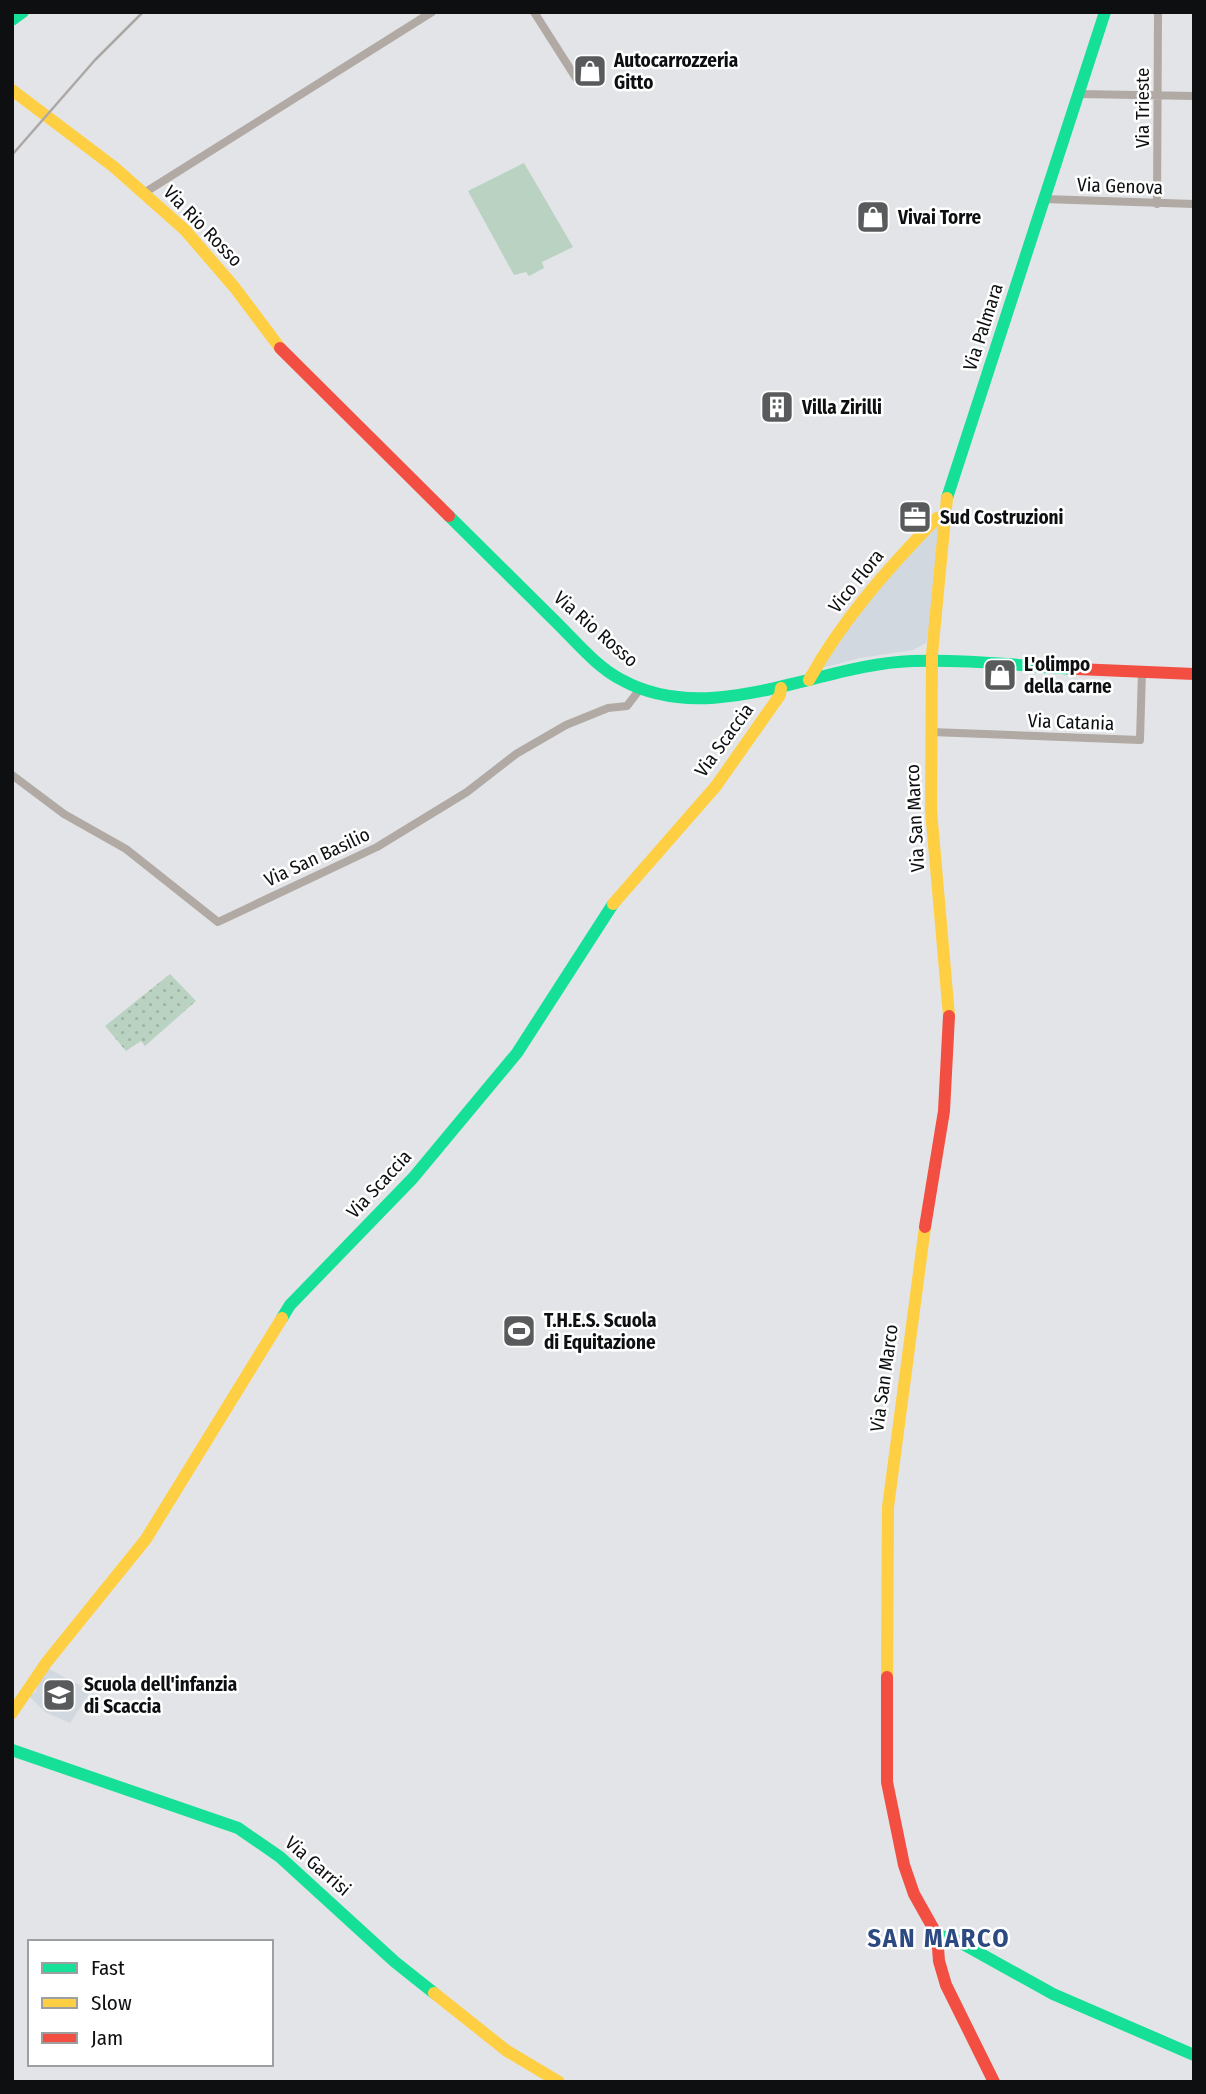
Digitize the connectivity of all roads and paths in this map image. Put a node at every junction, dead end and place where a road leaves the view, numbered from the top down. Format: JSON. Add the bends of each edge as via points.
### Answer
{"nodes":[{"id":1,"x":23,"y":12,"type":"edge"},
{"id":2,"x":432,"y":12,"type":"edge"},
{"id":3,"x":534,"y":12,"type":"edge"},
{"id":4,"x":1105,"y":12,"type":"edge"},
{"id":5,"x":1158,"y":12,"type":"edge"},
{"id":6,"x":12,"y":20,"type":"edge"},
{"id":7,"x":576,"y":78,"type":"dead end"},
{"id":8,"x":12,"y":90,"type":"edge"},
{"id":9,"x":1079,"y":94,"type":"junction"},
{"id":10,"x":1158,"y":96,"type":"junction"},
{"id":11,"x":1194,"y":96,"type":"edge"},
{"id":12,"x":144,"y":193,"type":"junction"},
{"id":13,"x":1044,"y":199,"type":"junction"},
{"id":14,"x":1157,"y":204,"type":"junction"},
{"id":15,"x":1194,"y":204,"type":"edge"},
{"id":16,"x":944,"y":516,"type":"junction"},
{"id":17,"x":932,"y":661,"type":"junction"},
{"id":18,"x":1142,"y":670,"type":"junction"},
{"id":19,"x":1194,"y":674,"type":"edge"},
{"id":20,"x":809,"y":680,"type":"junction"},
{"id":21,"x":781,"y":688,"type":"junction"},
{"id":22,"x":640,"y":689,"type":"junction"},
{"id":23,"x":931,"y":732,"type":"junction"},
{"id":24,"x":12,"y":775,"type":"edge"},
{"id":25,"x":12,"y":1713,"type":"edge"},
{"id":26,"x":12,"y":1750,"type":"edge"},
{"id":27,"x":937,"y":1935,"type":"junction"},
{"id":28,"x":1194,"y":2055,"type":"edge"},
{"id":29,"x":559,"y":2082,"type":"edge"},
{"id":30,"x":994,"y":2082,"type":"edge"}],
"edges":[{"from":1,"to":6,"type":"street"},
{"from":2,"to":12,"type":"street","name":"Via Rio Rosso"},
{"from":3,"to":7,"type":"street"},
{"from":4,"to":9,"type":"street","name":"Via Palmara"},
{"from":5,"to":10,"type":"street","name":"Via Trieste"},
{"from":8,"to":12,"type":"street","name":"Via Rio Rosso"},
{"from":9,"to":10,"type":"street"},
{"from":9,"to":13,"type":"street","name":"Via Palmara"},
{"from":10,"to":11,"type":"street"},
{"from":10,"to":14,"type":"street","name":"Via Trieste"},
{"from":12,"to":22,"type":"street","name":"Via Rio Rosso","via":[[211,259],[283,351],[584,649],[621,680]]},
{"from":13,"to":14,"type":"street","name":"Via Genova"},
{"from":13,"to":16,"type":"street","name":"Via Palmara"},
{"from":14,"to":15,"type":"street","name":"Via Genova"},
{"from":16,"to":17,"type":"street","name":"Via Palmara"},
{"from":16,"to":20,"type":"street","name":"Vico Flora","via":[[894,562],[826,649]]},
{"from":17,"to":18,"type":"street","name":"Via Rio Rosso"},
{"from":17,"to":20,"type":"street","name":"Via Rio Rosso","via":[[862,667]]},
{"from":17,"to":23,"type":"street","name":"Via San Marco"},
{"from":18,"to":19,"type":"street","name":"Via Rio Rosso"},
{"from":18,"to":23,"type":"street","name":"Via Catania","via":[[1140,740]]},
{"from":20,"to":21,"type":"street","name":"Via Rio Rosso"},
{"from":21,"to":22,"type":"street","name":"Via Rio Rosso","via":[[685,698]]},
{"from":21,"to":25,"type":"street","name":"Via Scaccia","via":[[716,786],[614,903],[517,1053],[413,1178],[290,1305],[146,1539],[46,1663]]},
{"from":22,"to":24,"type":"street","name":"Via San Basilio","via":[[627,706],[589,714],[541,738],[467,792],[377,847],[218,922],[125,849],[64,814]]},
{"from":23,"to":27,"type":"street","name":"Via San Marco","via":[[931,810],[948,1026],[944,1111],[915,1289],[888,1507],[886,1741],[890,1803],[904,1865]]},
{"from":26,"to":29,"type":"street","name":"Via Garrisi","via":[[238,1828],[280,1857],[396,1962],[507,2051]]},
{"from":27,"to":28,"type":"street","via":[[954,1939],[1090,2011]]},
{"from":27,"to":30,"type":"street","name":"Via San Marco","via":[[946,1985]]}]}
